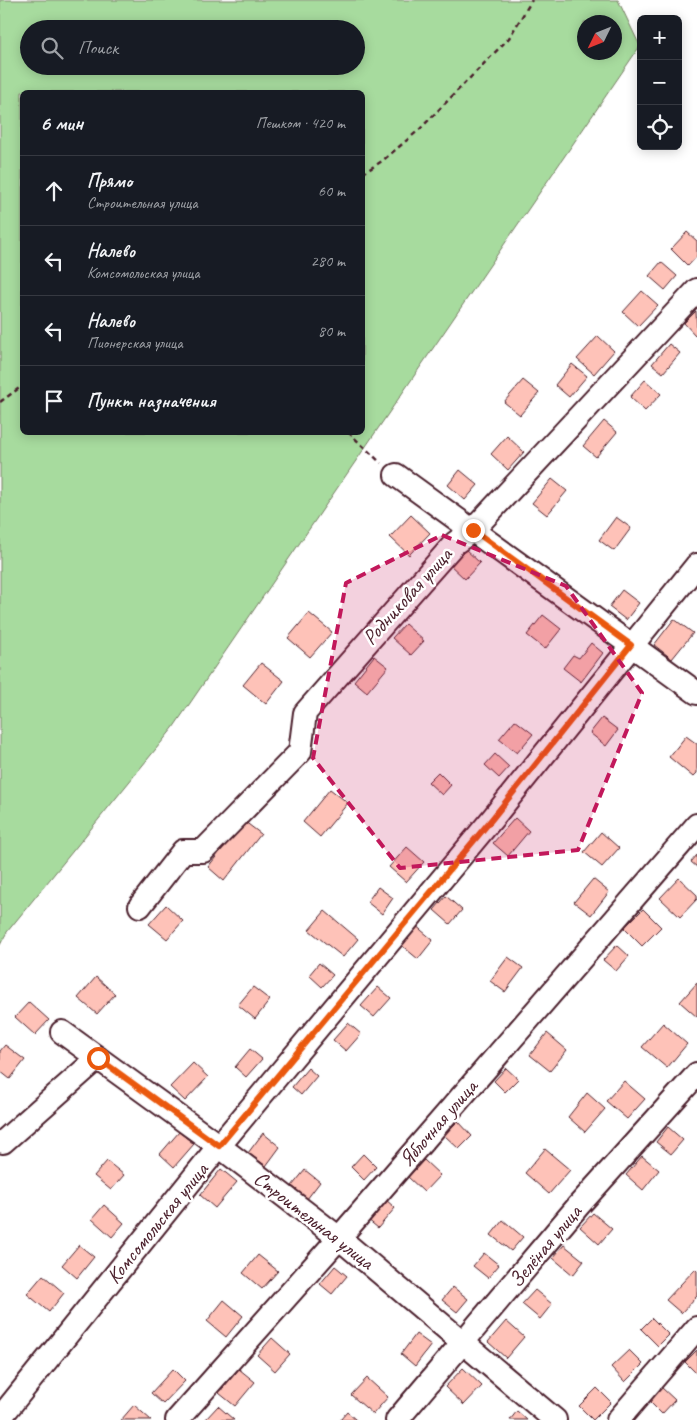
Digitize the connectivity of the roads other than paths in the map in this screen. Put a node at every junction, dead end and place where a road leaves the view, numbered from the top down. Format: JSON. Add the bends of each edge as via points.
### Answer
{"nodes":[{"id":1,"x":697,"y":290,"type":"edge"},
{"id":2,"x":396,"y":475,"type":"road end"},
{"id":3,"x":473,"y":530,"type":"junction"},
{"id":4,"x":697,"y":565,"type":"edge"},
{"id":5,"x":631,"y":645,"type":"junction"},
{"id":6,"x":697,"y":693,"type":"edge"},
{"id":7,"x":697,"y":825,"type":"edge"},
{"id":8,"x":140,"y":906,"type":"dead end"},
{"id":9,"x":62,"y":1032,"type":"dead end"},
{"id":10,"x":98,"y":1058,"type":"junction"},
{"id":11,"x":697,"y":1074,"type":"edge"},
{"id":12,"x":3,"y":1142,"type":"dead end"},
{"id":13,"x":219,"y":1146,"type":"junction"},
{"id":14,"x":339,"y":1238,"type":"junction"},
{"id":15,"x":697,"y":1328,"type":"edge"},
{"id":16,"x":464,"y":1342,"type":"junction"},
{"id":17,"x":0,"y":1418,"type":"edge"},
{"id":18,"x":178,"y":1420,"type":"edge"},
{"id":19,"x":397,"y":1420,"type":"edge"},
{"id":20,"x":555,"y":1420,"type":"edge"},
{"id":21,"x":618,"y":1420,"type":"edge"}],
"edges":[{"from":1,"to":3,"type":"street","name":"Родниковая улица"},
{"from":2,"to":3,"type":"street"},
{"from":3,"to":5,"type":"street"},
{"from":3,"to":8,"type":"street","name":"Родниковая улица","via":[[454,542],[305,713],[300,752],[203,851],[184,851]]},
{"from":4,"to":5,"type":"street","name":"Комсомольская улица"},
{"from":5,"to":6,"type":"street"},
{"from":5,"to":13,"type":"street","name":"Комсомольская улица","via":[[492,819]]},
{"from":7,"to":14,"type":"street","name":"Яблочная улица"},
{"from":9,"to":10,"type":"street","name":"Строительная улица"},
{"from":10,"to":12,"type":"street"},
{"from":10,"to":13,"type":"street","name":"Строительная улица"},
{"from":11,"to":16,"type":"street","name":"Зелёная улица","via":[[579,1205]]},
{"from":13,"to":14,"type":"street","name":"Строительная улица"},
{"from":13,"to":17,"type":"street","name":"Комсомольская улица"},
{"from":14,"to":16,"type":"street","name":"Строительная улица"},
{"from":14,"to":18,"type":"street","name":"Яблочная улица"},
{"from":15,"to":21,"type":"street"},
{"from":16,"to":19,"type":"street","name":"Зелёная улица"},
{"from":16,"to":20,"type":"street","name":"Строительная улица"}]}
